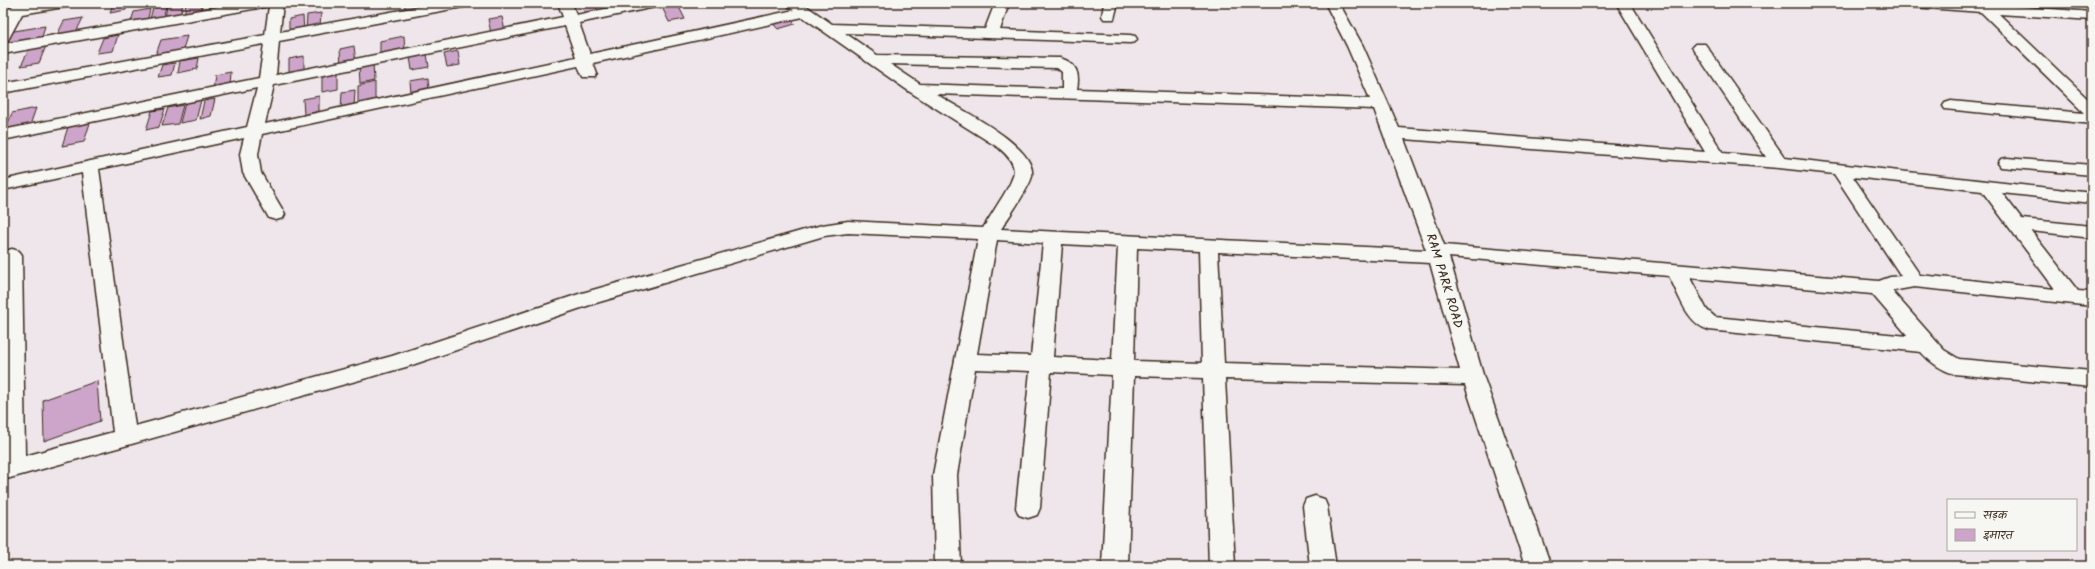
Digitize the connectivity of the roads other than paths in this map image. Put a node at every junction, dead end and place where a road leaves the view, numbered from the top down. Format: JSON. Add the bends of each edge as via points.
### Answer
{"nodes":[{"id":1,"x":64,"y":3,"type":"edge"},
{"id":2,"x":265,"y":3,"type":"edge"},
{"id":3,"x":276,"y":3,"type":"edge"},
{"id":4,"x":463,"y":3,"type":"edge"},
{"id":5,"x":565,"y":3,"type":"edge"},
{"id":6,"x":655,"y":3,"type":"edge"},
{"id":7,"x":792,"y":3,"type":"edge"},
{"id":8,"x":1002,"y":3,"type":"edge"},
{"id":9,"x":1332,"y":3,"type":"edge"},
{"id":10,"x":1623,"y":3,"type":"edge"},
{"id":11,"x":1912,"y":3,"type":"edge"},
{"id":12,"x":1985,"y":8,"type":"junction"},
{"id":13,"x":13,"y":9,"type":"edge"},
{"id":14,"x":806,"y":12,"type":"junction"},
{"id":15,"x":2092,"y":16,"type":"edge"},
{"id":16,"x":571,"y":20,"type":"junction"},
{"id":17,"x":828,"y":28,"type":"junction"},
{"id":18,"x":991,"y":34,"type":"junction"},
{"id":19,"x":3,"y":37,"type":"edge"},
{"id":20,"x":1130,"y":39,"type":"dead end"},
{"id":21,"x":272,"y":40,"type":"junction"},
{"id":22,"x":1700,"y":47,"type":"dead end"},
{"id":23,"x":3,"y":49,"type":"edge"},
{"id":24,"x":872,"y":58,"type":"junction"},
{"id":25,"x":584,"y":59,"type":"junction"},
{"id":26,"x":589,"y":74,"type":"dead end"},
{"id":27,"x":267,"y":81,"type":"junction"},
{"id":28,"x":3,"y":88,"type":"edge"},
{"id":29,"x":916,"y":89,"type":"junction"},
{"id":30,"x":1069,"y":94,"type":"junction"},
{"id":31,"x":1379,"y":104,"type":"junction"},
{"id":32,"x":1951,"y":106,"type":"dead end"},
{"id":33,"x":2092,"y":112,"type":"edge"},
{"id":34,"x":2092,"y":119,"type":"edge"},
{"id":35,"x":256,"y":129,"type":"junction"},
{"id":36,"x":1393,"y":133,"type":"junction"},
{"id":37,"x":3,"y":135,"type":"edge"},
{"id":38,"x":1718,"y":158,"type":"junction"},
{"id":39,"x":1779,"y":163,"type":"junction"},
{"id":40,"x":2007,"y":163,"type":"dead end"},
{"id":41,"x":90,"y":165,"type":"junction"},
{"id":42,"x":1840,"y":170,"type":"junction"},
{"id":43,"x":2092,"y":170,"type":"edge"},
{"id":44,"x":3,"y":185,"type":"edge"},
{"id":45,"x":1987,"y":186,"type":"junction"},
{"id":46,"x":2092,"y":198,"type":"edge"},
{"id":47,"x":276,"y":214,"type":"dead end"},
{"id":48,"x":2016,"y":224,"type":"junction"},
{"id":49,"x":2092,"y":232,"type":"edge"},
{"id":50,"x":988,"y":235,"type":"junction"},
{"id":51,"x":1053,"y":238,"type":"junction"},
{"id":52,"x":1128,"y":242,"type":"junction"},
{"id":53,"x":1208,"y":246,"type":"junction"},
{"id":54,"x":1438,"y":253,"type":"junction"},
{"id":55,"x":12,"y":255,"type":"dead end"},
{"id":56,"x":1676,"y":270,"type":"junction"},
{"id":57,"x":1914,"y":281,"type":"junction"},
{"id":58,"x":1880,"y":290,"type":"junction"},
{"id":59,"x":2071,"y":296,"type":"junction"},
{"id":60,"x":2092,"y":299,"type":"edge"},
{"id":61,"x":1927,"y":345,"type":"junction"},
{"id":62,"x":965,"y":361,"type":"junction"},
{"id":63,"x":1042,"y":364,"type":"junction"},
{"id":64,"x":1123,"y":368,"type":"junction"},
{"id":65,"x":1214,"y":371,"type":"junction"},
{"id":66,"x":1473,"y":378,"type":"junction"},
{"id":67,"x":2092,"y":379,"type":"edge"},
{"id":68,"x":125,"y":437,"type":"junction"},
{"id":69,"x":8,"y":470,"type":"edge"},
{"id":70,"x":1315,"y":506,"type":"dead end"},
{"id":71,"x":1028,"y":508,"type":"dead end"},
{"id":72,"x":948,"y":566,"type":"edge"},
{"id":73,"x":1115,"y":566,"type":"edge"},
{"id":74,"x":1222,"y":566,"type":"edge"},
{"id":75,"x":1323,"y":566,"type":"edge"},
{"id":76,"x":1538,"y":566,"type":"edge"}],
"edges":[{"from":1,"to":13,"type":"street"},
{"from":2,"to":23,"type":"street"},
{"from":3,"to":21,"type":"street"},
{"from":4,"to":21,"type":"street"},
{"from":5,"to":16,"type":"street"},
{"from":6,"to":16,"type":"street"},
{"from":7,"to":14,"type":"street"},
{"from":8,"to":18,"type":"street"},
{"from":9,"to":31,"type":"street","name":"RAM PARK ROAD","via":[[1355,46]]},
{"from":10,"to":38,"type":"street"},
{"from":11,"to":12,"type":"street"},
{"from":12,"to":15,"type":"street"},
{"from":12,"to":33,"type":"street"},
{"from":13,"to":19,"type":"street"},
{"from":14,"to":17,"type":"street"},
{"from":14,"to":25,"type":"street"},
{"from":16,"to":25,"type":"street"},
{"from":16,"to":27,"type":"street"},
{"from":17,"to":18,"type":"street"},
{"from":17,"to":24,"type":"street"},
{"from":18,"to":20,"type":"street"},
{"from":21,"to":27,"type":"street"},
{"from":21,"to":28,"type":"street"},
{"from":22,"to":39,"type":"street"},
{"from":24,"to":29,"type":"street"},
{"from":24,"to":30,"type":"street","via":[[1060,63],[1069,67],[1071,71]]},
{"from":25,"to":26,"type":"street"},
{"from":25,"to":35,"type":"street"},
{"from":27,"to":35,"type":"street"},
{"from":27,"to":37,"type":"street"},
{"from":29,"to":30,"type":"street"},
{"from":29,"to":50,"type":"street","via":[[1005,144],[1021,160],[1023,178]]},
{"from":30,"to":31,"type":"street"},
{"from":31,"to":36,"type":"street","name":"RAM PARK ROAD"},
{"from":32,"to":34,"type":"street"},
{"from":35,"to":41,"type":"street"},
{"from":35,"to":47,"type":"street","via":[[249,154],[252,173]]},
{"from":36,"to":38,"type":"street"},
{"from":36,"to":54,"type":"street","name":"RAM PARK ROAD"},
{"from":38,"to":39,"type":"street"},
{"from":39,"to":42,"type":"street"},
{"from":40,"to":43,"type":"street"},
{"from":41,"to":44,"type":"street"},
{"from":41,"to":68,"type":"street"},
{"from":42,"to":45,"type":"street"},
{"from":42,"to":57,"type":"street"},
{"from":45,"to":46,"type":"street"},
{"from":45,"to":48,"type":"street"},
{"from":48,"to":49,"type":"street"},
{"from":48,"to":59,"type":"street"},
{"from":50,"to":51,"type":"street"},
{"from":50,"to":62,"type":"street"},
{"from":50,"to":68,"type":"street","via":[[848,227],[822,230],[589,298],[398,362],[301,391]]},
{"from":51,"to":52,"type":"street"},
{"from":51,"to":63,"type":"street"},
{"from":52,"to":53,"type":"street"},
{"from":52,"to":64,"type":"street"},
{"from":53,"to":54,"type":"street"},
{"from":53,"to":65,"type":"street"},
{"from":54,"to":56,"type":"street"},
{"from":54,"to":66,"type":"street","name":"RAM PARK ROAD"},
{"from":55,"to":69,"type":"street"},
{"from":56,"to":58,"type":"street"},
{"from":56,"to":61,"type":"street","via":[[1699,314],[1709,323]]},
{"from":57,"to":58,"type":"street","via":[[1890,283]]},
{"from":57,"to":59,"type":"street"},
{"from":58,"to":61,"type":"street"},
{"from":59,"to":60,"type":"street"},
{"from":61,"to":67,"type":"street","via":[[1943,361],[1961,367]]},
{"from":62,"to":63,"type":"street"},
{"from":62,"to":72,"type":"street","via":[[945,475]]},
{"from":63,"to":64,"type":"street"},
{"from":63,"to":71,"type":"street"},
{"from":64,"to":65,"type":"street"},
{"from":64,"to":73,"type":"street"},
{"from":65,"to":66,"type":"street"},
{"from":65,"to":74,"type":"street"},
{"from":66,"to":76,"type":"street","name":"RAM PARK ROAD"},
{"from":68,"to":69,"type":"street"},
{"from":70,"to":75,"type":"street"}]}
